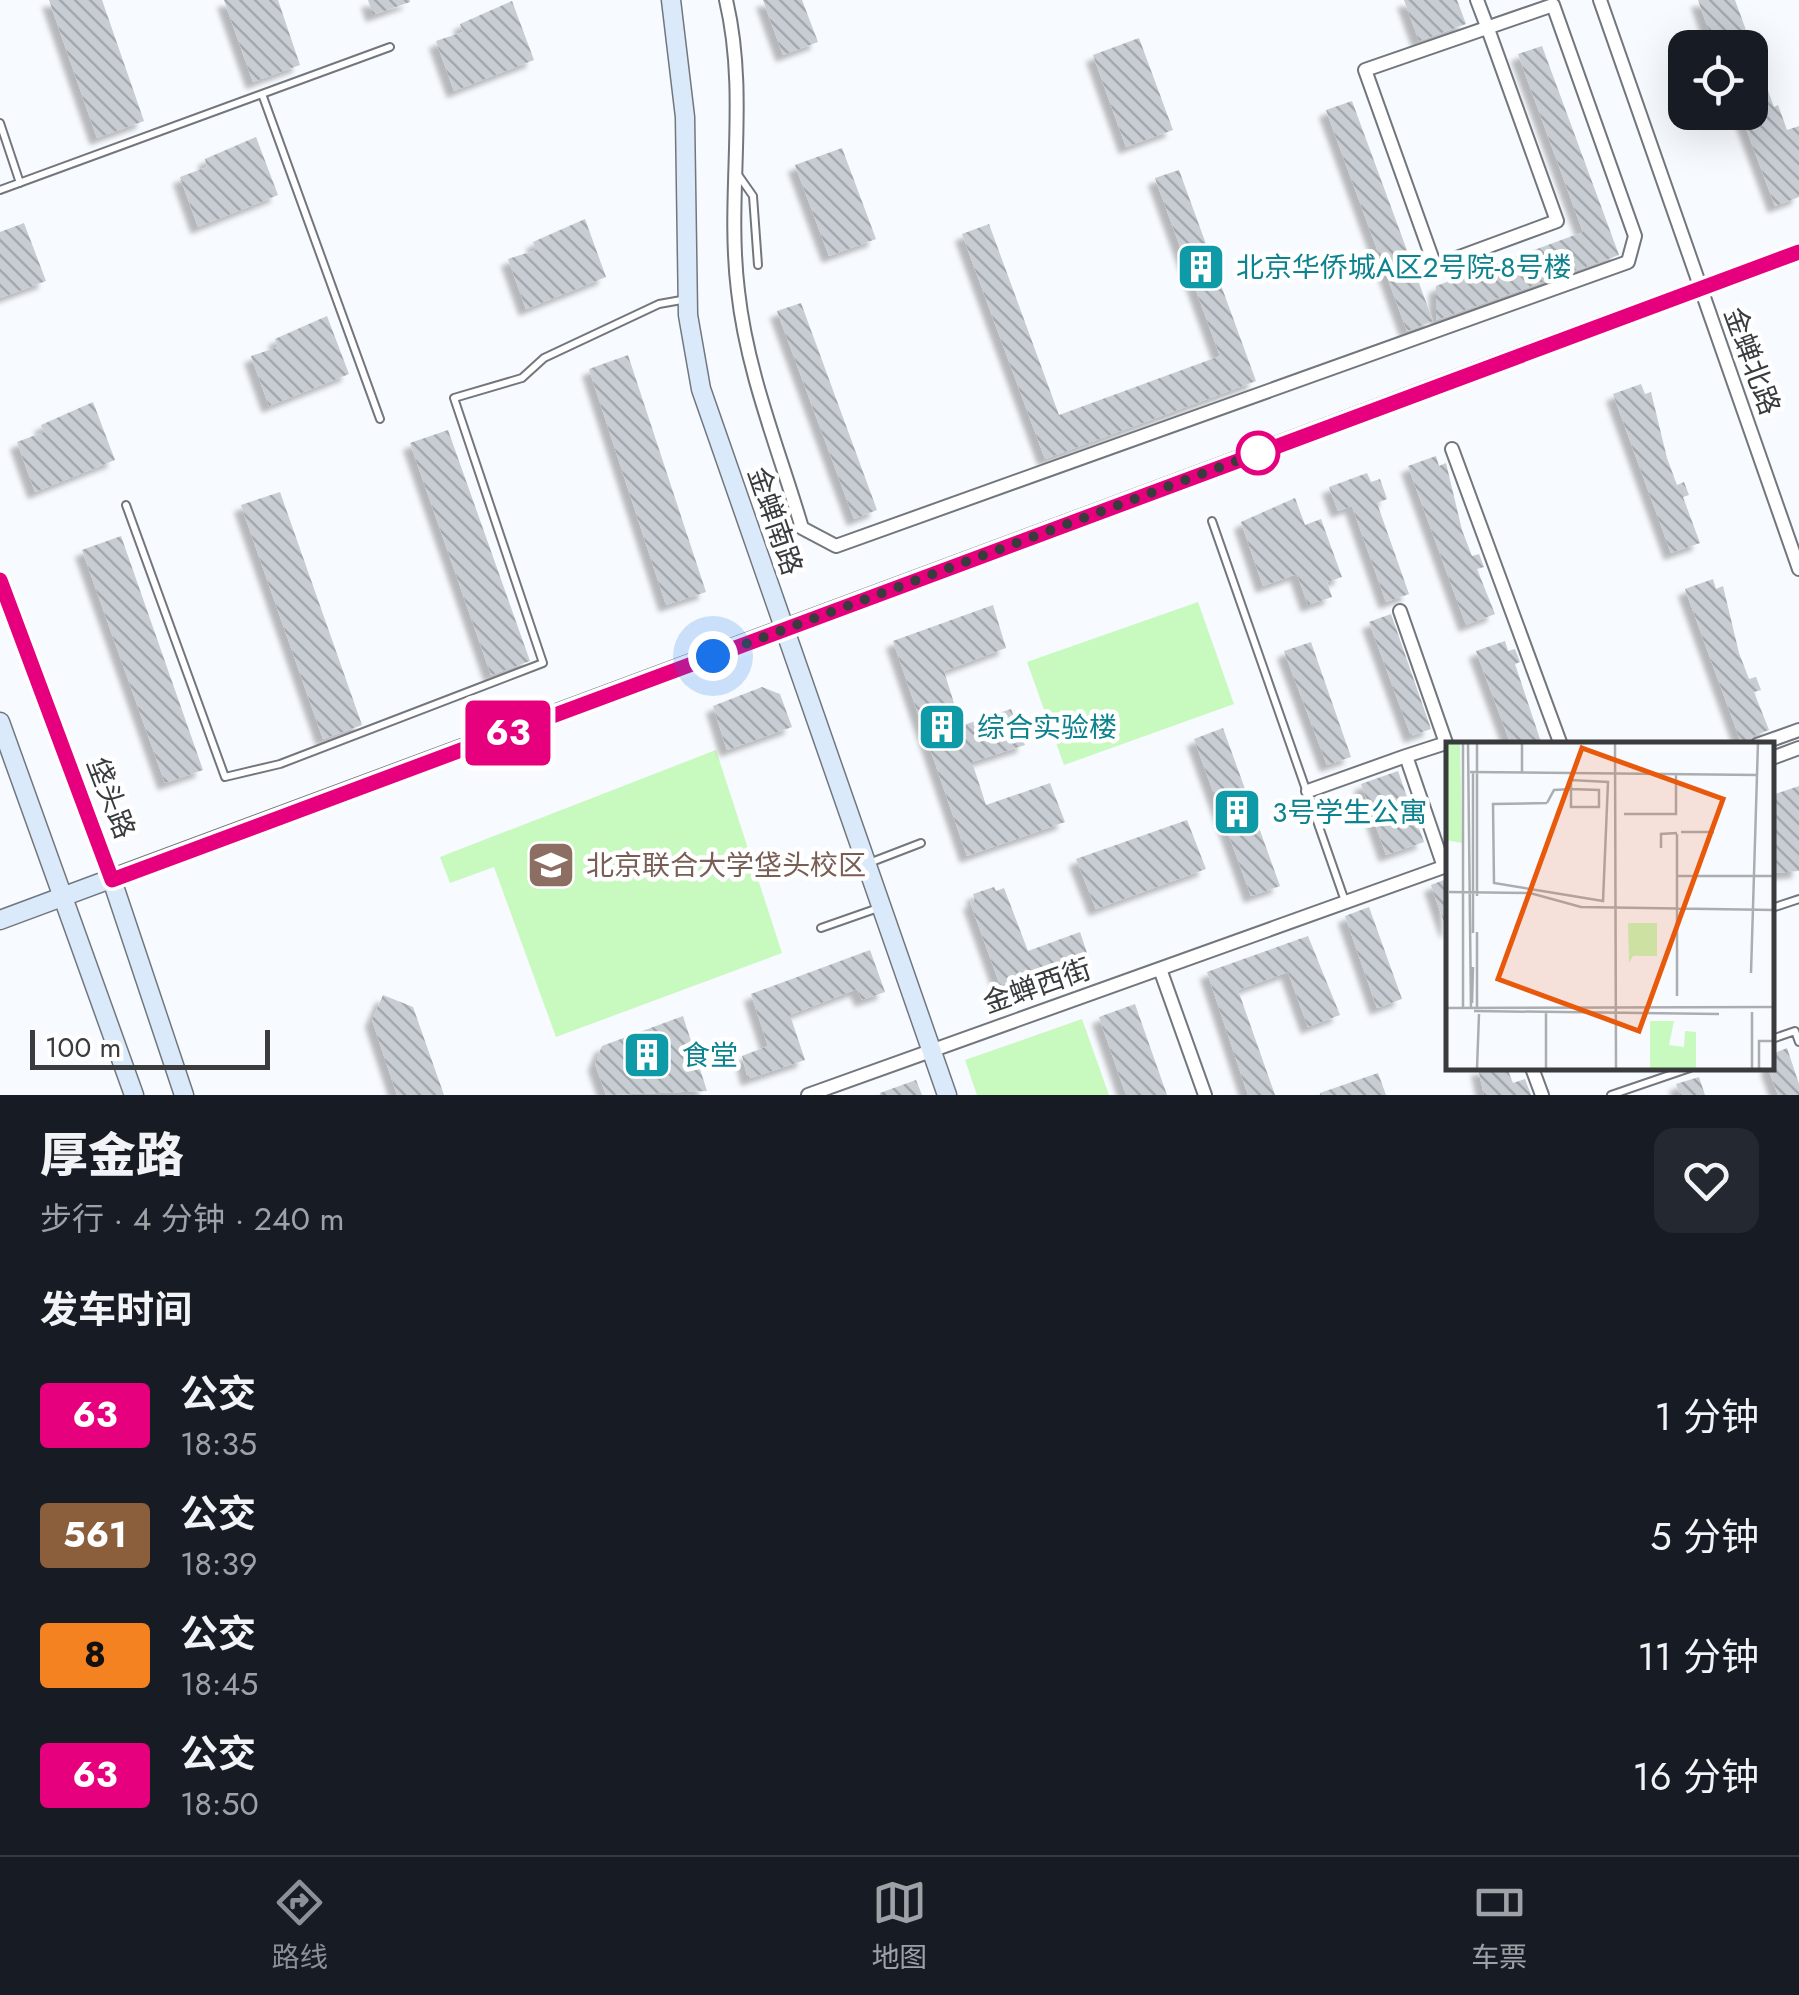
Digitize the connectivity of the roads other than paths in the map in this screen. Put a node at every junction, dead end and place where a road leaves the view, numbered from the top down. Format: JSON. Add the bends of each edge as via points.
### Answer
{"nodes":[{"id":1,"x":671,"y":0,"type":"edge"},
{"id":2,"x":726,"y":0,"type":"edge"},
{"id":3,"x":1478,"y":0,"type":"edge"},
{"id":4,"x":1600,"y":0,"type":"edge"},
{"id":5,"x":1488,"y":30,"type":"junction"},
{"id":6,"x":390,"y":47,"type":"dead end"},
{"id":7,"x":262,"y":94,"type":"junction"},
{"id":8,"x":0,"y":123,"type":"edge"},
{"id":9,"x":738,"y":175,"type":"junction"},
{"id":10,"x":20,"y":183,"type":"junction"},
{"id":11,"x":0,"y":190,"type":"edge"},
{"id":12,"x":1799,"y":252,"type":"edge"},
{"id":13,"x":758,"y":264,"type":"dead end"},
{"id":14,"x":1699,"y":288,"type":"junction"},
{"id":15,"x":687,"y":300,"type":"junction"},
{"id":16,"x":380,"y":419,"type":"dead end"},
{"id":17,"x":1452,"y":449,"type":"dead end"},
{"id":18,"x":126,"y":505,"type":"dead end"},
{"id":19,"x":1212,"y":522,"type":"dead end"},
{"id":20,"x":1799,"y":568,"type":"edge"},
{"id":21,"x":0,"y":580,"type":"edge"},
{"id":22,"x":1400,"y":610,"type":"dead end"},
{"id":23,"x":788,"y":629,"type":"junction"},
{"id":24,"x":0,"y":722,"type":"edge"},
{"id":25,"x":1799,"y":730,"type":"edge"},
{"id":26,"x":1560,"y":742,"type":"edge"},
{"id":27,"x":1765,"y":742,"type":"edge"},
{"id":28,"x":1799,"y":748,"type":"edge"},
{"id":29,"x":1406,"y":756,"type":"junction"},
{"id":30,"x":1774,"y":757,"type":"edge"},
{"id":31,"x":1308,"y":791,"type":"junction"},
{"id":32,"x":922,"y":843,"type":"dead end"},
{"id":33,"x":868,"y":864,"type":"junction"},
{"id":34,"x":1446,"y":866,"type":"edge"},
{"id":35,"x":112,"y":880,"type":"junction"},
{"id":36,"x":63,"y":898,"type":"junction"},
{"id":37,"x":1799,"y":899,"type":"edge"},
{"id":38,"x":1345,"y":901,"type":"junction"},
{"id":39,"x":882,"y":906,"type":"junction"},
{"id":40,"x":1774,"y":907,"type":"edge"},
{"id":41,"x":0,"y":920,"type":"edge"},
{"id":42,"x":822,"y":928,"type":"dead end"},
{"id":43,"x":1160,"y":969,"type":"junction"},
{"id":44,"x":1774,"y":1038,"type":"edge"},
{"id":45,"x":1799,"y":1042,"type":"edge"},
{"id":46,"x":931,"y":1050,"type":"junction"},
{"id":47,"x":1533,"y":1070,"type":"edge"},
{"id":48,"x":1684,"y":1070,"type":"edge"},
{"id":49,"x":835,"y":1090,"type":"edge"},
{"id":50,"x":134,"y":1095,"type":"edge"},
{"id":51,"x":184,"y":1095,"type":"edge"},
{"id":52,"x":808,"y":1095,"type":"edge"},
{"id":53,"x":948,"y":1095,"type":"edge"},
{"id":54,"x":1206,"y":1095,"type":"edge"},
{"id":55,"x":1542,"y":1095,"type":"edge"},
{"id":56,"x":1611,"y":1095,"type":"edge"}],
"edges":[{"from":1,"to":15,"type":"street","name":"金蝉南路","via":[[685,117]]},
{"from":2,"to":9,"type":"street","via":[[737,46]]},
{"from":3,"to":5,"type":"street"},
{"from":4,"to":14,"type":"street","name":"金蝉北路"},
{"from":5,"to":5,"type":"street","via":[[1365,70],[1434,266],[1557,221]]},
{"from":5,"to":9,"type":"street","via":[[1553,5],[1635,236],[1628,262],[836,546],[802,528],[763,412],[738,290]]},
{"from":6,"to":7,"type":"lane"},
{"from":7,"to":10,"type":"lane"},
{"from":7,"to":16,"type":"lane"},
{"from":8,"to":10,"type":"lane"},
{"from":9,"to":13,"type":"lane","via":[[753,196]]},
{"from":10,"to":11,"type":"lane"},
{"from":12,"to":14,"type":"street"},
{"from":14,"to":20,"type":"street","name":"金蝉北路"},
{"from":14,"to":23,"type":"street"},
{"from":15,"to":18,"type":"lane","via":[[659,304],[544,358],[522,378],[454,398],[543,663],[280,764],[225,777]]},
{"from":15,"to":23,"type":"street","name":"金蝉南路","via":[[702,388]]},
{"from":17,"to":26,"type":"street"},
{"from":19,"to":31,"type":"lane"},
{"from":21,"to":35,"type":"street","name":"垡头路"},
{"from":22,"to":29,"type":"street","via":[[1446,742]]},
{"from":23,"to":33,"type":"street","name":"金蝉南路"},
{"from":23,"to":35,"type":"street"},
{"from":24,"to":36,"type":"street"},
{"from":25,"to":27,"type":"street"},
{"from":28,"to":30,"type":"street"},
{"from":29,"to":31,"type":"street"},
{"from":29,"to":34,"type":"street"},
{"from":31,"to":38,"type":"lane"},
{"from":32,"to":33,"type":"lane"},
{"from":33,"to":39,"type":"street","name":"金蝉南路"},
{"from":34,"to":38,"type":"street","name":"金蝉西街"},
{"from":35,"to":36,"type":"street"},
{"from":35,"to":51,"type":"street","name":"垡头路"},
{"from":36,"to":41,"type":"street"},
{"from":36,"to":50,"type":"street"},
{"from":37,"to":40,"type":"lane"},
{"from":38,"to":43,"type":"street","name":"金蝉西街"},
{"from":39,"to":42,"type":"lane"},
{"from":39,"to":46,"type":"street","name":"金蝉南路"},
{"from":43,"to":46,"type":"street","name":"金蝉西街"},
{"from":43,"to":54,"type":"street"},
{"from":44,"to":45,"type":"lane","via":[[1795,1030]]},
{"from":46,"to":49,"type":"street","name":"金蝉西街"},
{"from":46,"to":53,"type":"street","name":"金蝉南路"},
{"from":47,"to":55,"type":"street"},
{"from":48,"to":56,"type":"lane"},
{"from":49,"to":52,"type":"street","name":"金蝉西街"}]}
